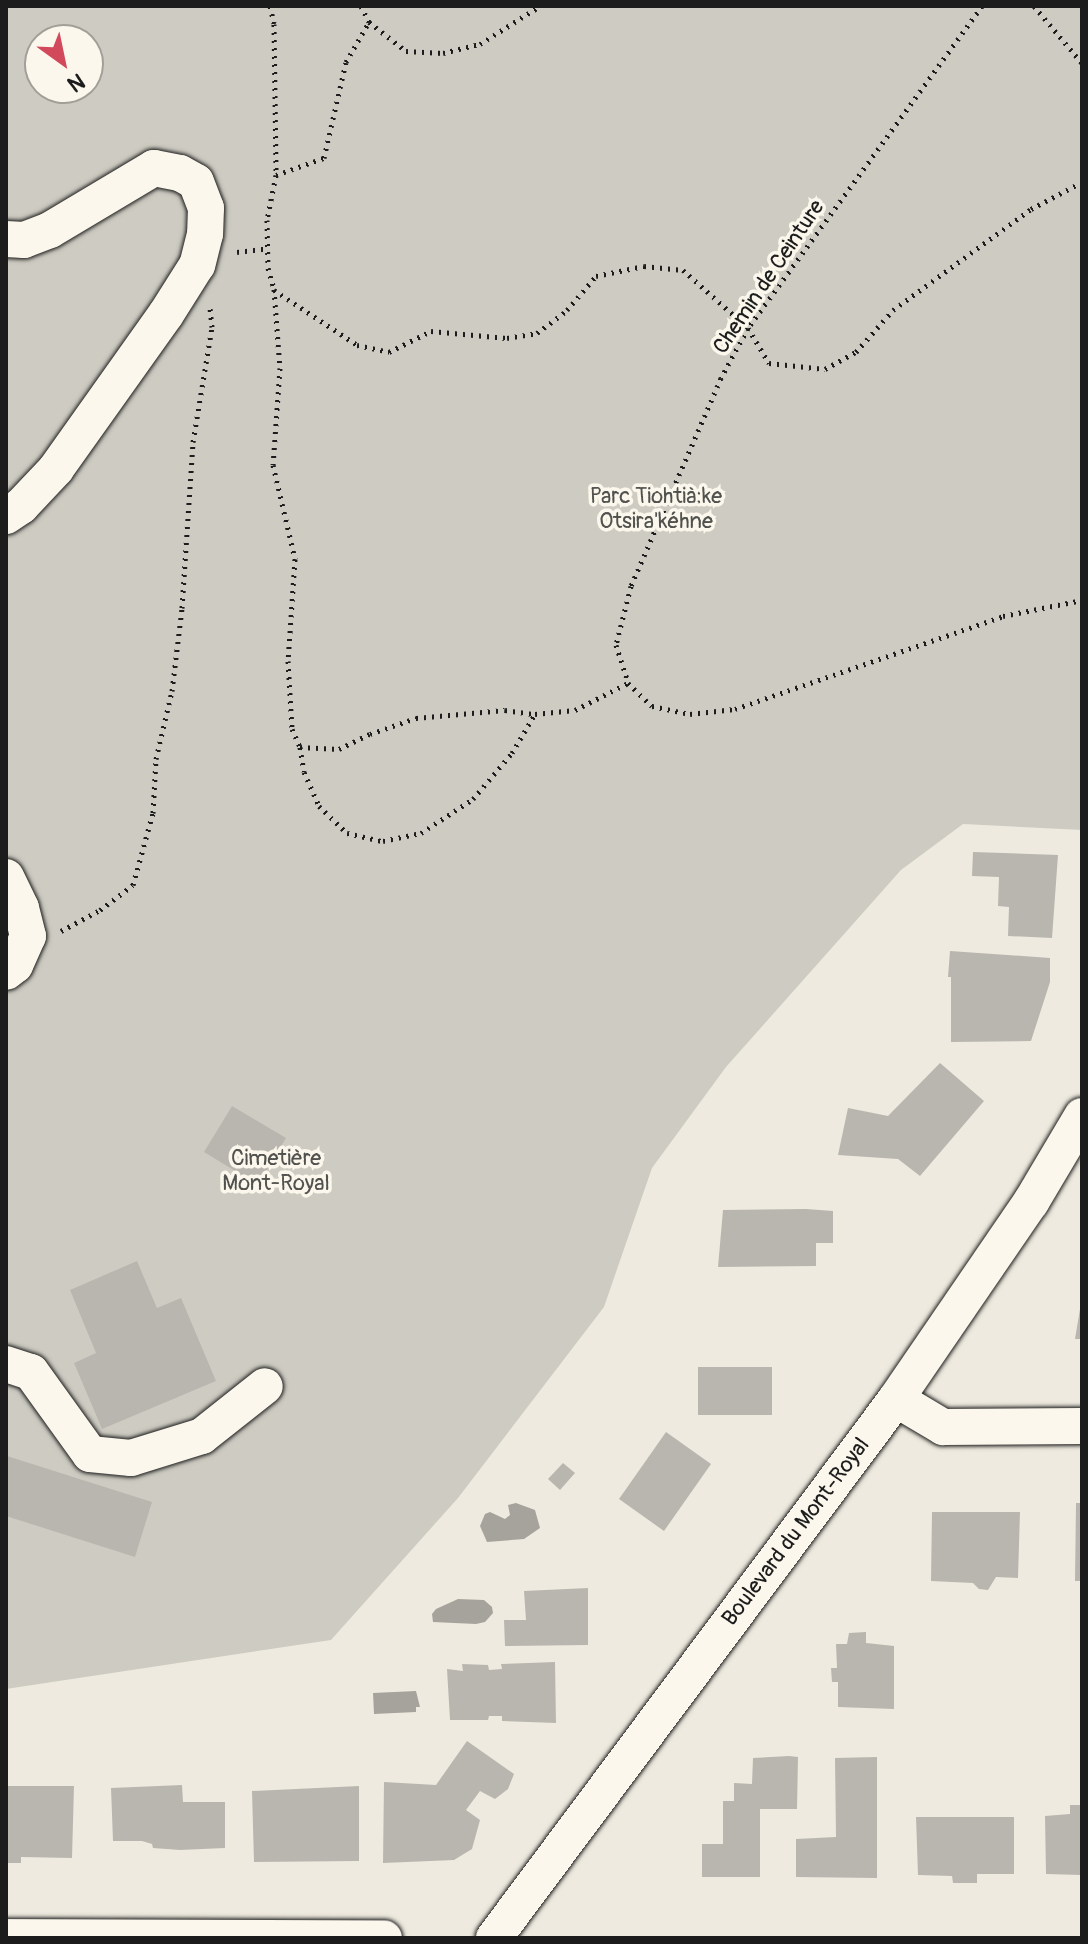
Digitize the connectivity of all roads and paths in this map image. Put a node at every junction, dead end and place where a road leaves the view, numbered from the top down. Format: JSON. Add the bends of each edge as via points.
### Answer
{"nodes":[{"id":1,"x":270,"y":6,"type":"edge"},
{"id":2,"x":361,"y":6,"type":"edge"},
{"id":3,"x":540,"y":6,"type":"edge"},
{"id":4,"x":982,"y":6,"type":"edge"},
{"id":5,"x":1034,"y":6,"type":"edge"},
{"id":6,"x":369,"y":22,"type":"junction"},
{"id":7,"x":1082,"y":63,"type":"edge"},
{"id":8,"x":276,"y":175,"type":"junction"},
{"id":9,"x":1082,"y":182,"type":"edge"},
{"id":10,"x":6,"y":239,"type":"edge"},
{"id":11,"x":274,"y":289,"type":"junction"},
{"id":12,"x":210,"y":299,"type":"dead end"},
{"id":13,"x":748,"y":328,"type":"junction"},
{"id":14,"x":6,"y":516,"type":"edge"},
{"id":15,"x":1082,"y":600,"type":"edge"},
{"id":16,"x":628,"y":683,"type":"junction"},
{"id":17,"x":535,"y":714,"type":"junction"},
{"id":18,"x":300,"y":747,"type":"junction"},
{"id":19,"x":6,"y":877,"type":"edge"},
{"id":20,"x":28,"y":936,"type":"junction"},
{"id":21,"x":6,"y":972,"type":"edge"},
{"id":22,"x":1082,"y":1116,"type":"edge"},
{"id":23,"x":6,"y":1364,"type":"edge"},
{"id":24,"x":265,"y":1386,"type":"dead end"},
{"id":25,"x":896,"y":1399,"type":"junction"},
{"id":26,"x":1082,"y":1426,"type":"edge"},
{"id":27,"x":6,"y":1937,"type":"edge"},
{"id":28,"x":384,"y":1938,"type":"edge"},
{"id":29,"x":494,"y":1938,"type":"edge"}],
"edges":[{"from":1,"to":8,"type":"path"},
{"from":2,"to":6,"type":"path"},
{"from":3,"to":6,"type":"path","via":[[480,44],[443,53],[406,51]]},
{"from":4,"to":13,"type":"path","name":"Chemin de Ceinture"},
{"from":5,"to":7,"type":"path"},
{"from":6,"to":8,"type":"path","via":[[346,62],[324,158]]},
{"from":8,"to":11,"type":"path","via":[[267,220]]},
{"from":9,"to":13,"type":"path","via":[[1031,209],[893,310],[856,352],[825,369],[769,363]]},
{"from":10,"to":14,"type":"street","via":[[24,240],[50,230],[154,168],[196,182],[206,208],[197,265],[166,314],[56,469]]},
{"from":11,"to":13,"type":"path","via":[[357,345],[389,352],[431,331],[507,338],[537,333],[567,310],[596,276],[644,266],[683,270]]},
{"from":11,"to":18,"type":"path","via":[[280,368],[273,465],[295,559],[288,661],[292,729]]},
{"from":12,"to":20,"type":"path","via":[[212,327],[193,442],[172,691],[156,759],[153,813],[133,885],[62,930]]},
{"from":13,"to":16,"type":"path","name":"Chemin de Ceinture","via":[[631,586],[616,645]]},
{"from":15,"to":16,"type":"path","via":[[1003,616],[735,709],[690,714],[652,706]]},
{"from":16,"to":17,"type":"path","via":[[575,710]]},
{"from":17,"to":18,"type":"path","via":[[505,710],[416,718],[339,749]]},
{"from":17,"to":18,"type":"path","via":[[512,753],[473,799],[421,833],[383,841],[347,833],[319,806]]},
{"from":19,"to":20,"type":"street"},
{"from":20,"to":21,"type":"street","via":[[15,965]]},
{"from":22,"to":25,"type":"street","name":"Boulevard du Mont-Royal","via":[[1031,1202]]},
{"from":23,"to":24,"type":"street","via":[[31,1372],[90,1454],[131,1458],[202,1436]]},
{"from":25,"to":26,"type":"street","via":[[943,1427]]},
{"from":25,"to":29,"type":"street","name":"Boulevard du Mont-Royal"},
{"from":27,"to":28,"type":"street"}]}
